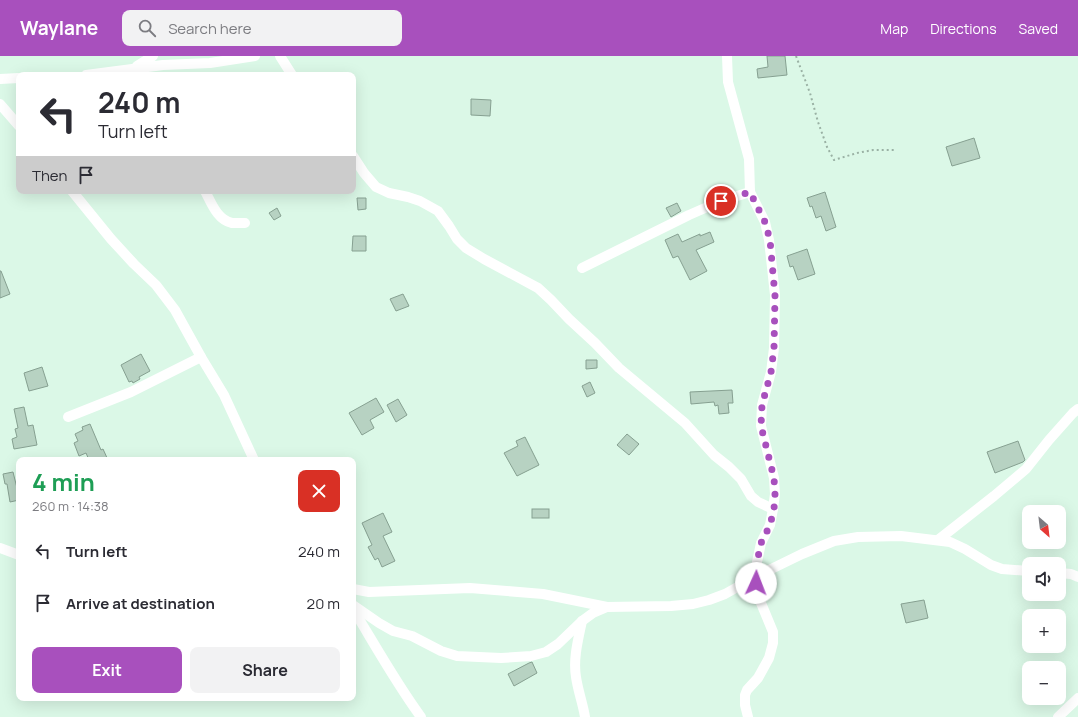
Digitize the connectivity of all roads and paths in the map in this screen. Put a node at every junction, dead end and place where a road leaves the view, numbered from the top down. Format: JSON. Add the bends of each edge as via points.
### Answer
{"nodes":[{"id":1,"x":153,"y":56,"type":"edge"},
{"id":2,"x":255,"y":56,"type":"edge"},
{"id":3,"x":280,"y":56,"type":"edge"},
{"id":4,"x":727,"y":56,"type":"edge"},
{"id":5,"x":796,"y":56,"type":"edge"},
{"id":6,"x":133,"y":68,"type":"junction"},
{"id":7,"x":114,"y":72,"type":"edge"},
{"id":8,"x":290,"y":72,"type":"edge"},
{"id":9,"x":16,"y":78,"type":"edge"},
{"id":10,"x":0,"y":80,"type":"edge"},
{"id":11,"x":0,"y":104,"type":"edge"},
{"id":12,"x":16,"y":123,"type":"edge"},
{"id":13,"x":896,"y":150,"type":"dead end"},
{"id":14,"x":356,"y":161,"type":"edge"},
{"id":15,"x":750,"y":192,"type":"junction"},
{"id":16,"x":74,"y":194,"type":"edge"},
{"id":17,"x":207,"y":194,"type":"edge"},
{"id":18,"x":245,"y":223,"type":"dead end"},
{"id":19,"x":582,"y":268,"type":"dead end"},
{"id":20,"x":201,"y":357,"type":"junction"},
{"id":21,"x":1078,"y":409,"type":"edge"},
{"id":22,"x":68,"y":417,"type":"dead end"},
{"id":23,"x":252,"y":457,"type":"edge"},
{"id":24,"x":774,"y":509,"type":"junction"},
{"id":25,"x":938,"y":540,"type":"junction"},
{"id":26,"x":0,"y":548,"type":"edge"},
{"id":27,"x":16,"y":554,"type":"edge"},
{"id":28,"x":1022,"y":570,"type":"edge"},
{"id":29,"x":1066,"y":574,"type":"edge"},
{"id":30,"x":757,"y":576,"type":"junction"},
{"id":31,"x":1078,"y":577,"type":"edge"},
{"id":32,"x":356,"y":590,"type":"edge"},
{"id":33,"x":356,"y":607,"type":"edge"},
{"id":34,"x":607,"y":607,"type":"junction"},
{"id":35,"x":356,"y":614,"type":"edge"},
{"id":36,"x":582,"y":621,"type":"junction"},
{"id":37,"x":1078,"y":698,"type":"edge"},
{"id":38,"x":421,"y":717,"type":"edge"},
{"id":39,"x":586,"y":717,"type":"edge"},
{"id":40,"x":748,"y":717,"type":"edge"},
{"id":41,"x":1058,"y":717,"type":"edge"}],
"edges":[{"from":1,"to":6,"type":"street"},
{"from":2,"to":6,"type":"street","via":[[210,63]]},
{"from":3,"to":8,"type":"street"},
{"from":4,"to":15,"type":"street","via":[[728,82],[749,159]]},
{"from":5,"to":13,"type":"path","via":[[827,147],[834,160],[873,150]]},
{"from":6,"to":7,"type":"street"},
{"from":9,"to":10,"type":"street"},
{"from":11,"to":12,"type":"street"},
{"from":14,"to":24,"type":"street","via":[[376,187],[388,193],[420,201],[438,211],[466,248],[538,288],[619,368],[685,424],[741,480],[751,496]]},
{"from":15,"to":19,"type":"street","via":[[689,215]]},
{"from":15,"to":24,"type":"street","via":[[765,222],[770,240],[775,296],[774,348],[771,372],[762,405],[761,426],[774,478]]},
{"from":16,"to":20,"type":"street","via":[[111,239],[156,285],[175,310]]},
{"from":17,"to":18,"type":"street","via":[[223,220]]},
{"from":20,"to":22,"type":"street","via":[[131,392]]},
{"from":20,"to":23,"type":"street","via":[[224,395]]},
{"from":21,"to":25,"type":"street","via":[[1026,469]]},
{"from":24,"to":30,"type":"street","via":[[761,543]]},
{"from":25,"to":28,"type":"street","via":[[950,542],[1002,569]]},
{"from":25,"to":30,"type":"street","via":[[900,536],[858,537],[834,541]]},
{"from":26,"to":27,"type":"street"},
{"from":29,"to":31,"type":"street"},
{"from":30,"to":34,"type":"street","via":[[725,594],[693,604]]},
{"from":30,"to":40,"type":"street","via":[[756,583],[773,632],[773,643],[769,658],[745,695]]},
{"from":32,"to":34,"type":"street","via":[[369,592],[470,588],[542,594]]},
{"from":33,"to":36,"type":"street","via":[[393,631],[412,636],[457,656],[501,658],[546,652]]},
{"from":34,"to":36,"type":"street"},
{"from":35,"to":38,"type":"street"},
{"from":36,"to":39,"type":"street","via":[[575,666]]},
{"from":37,"to":41,"type":"street"}]}
